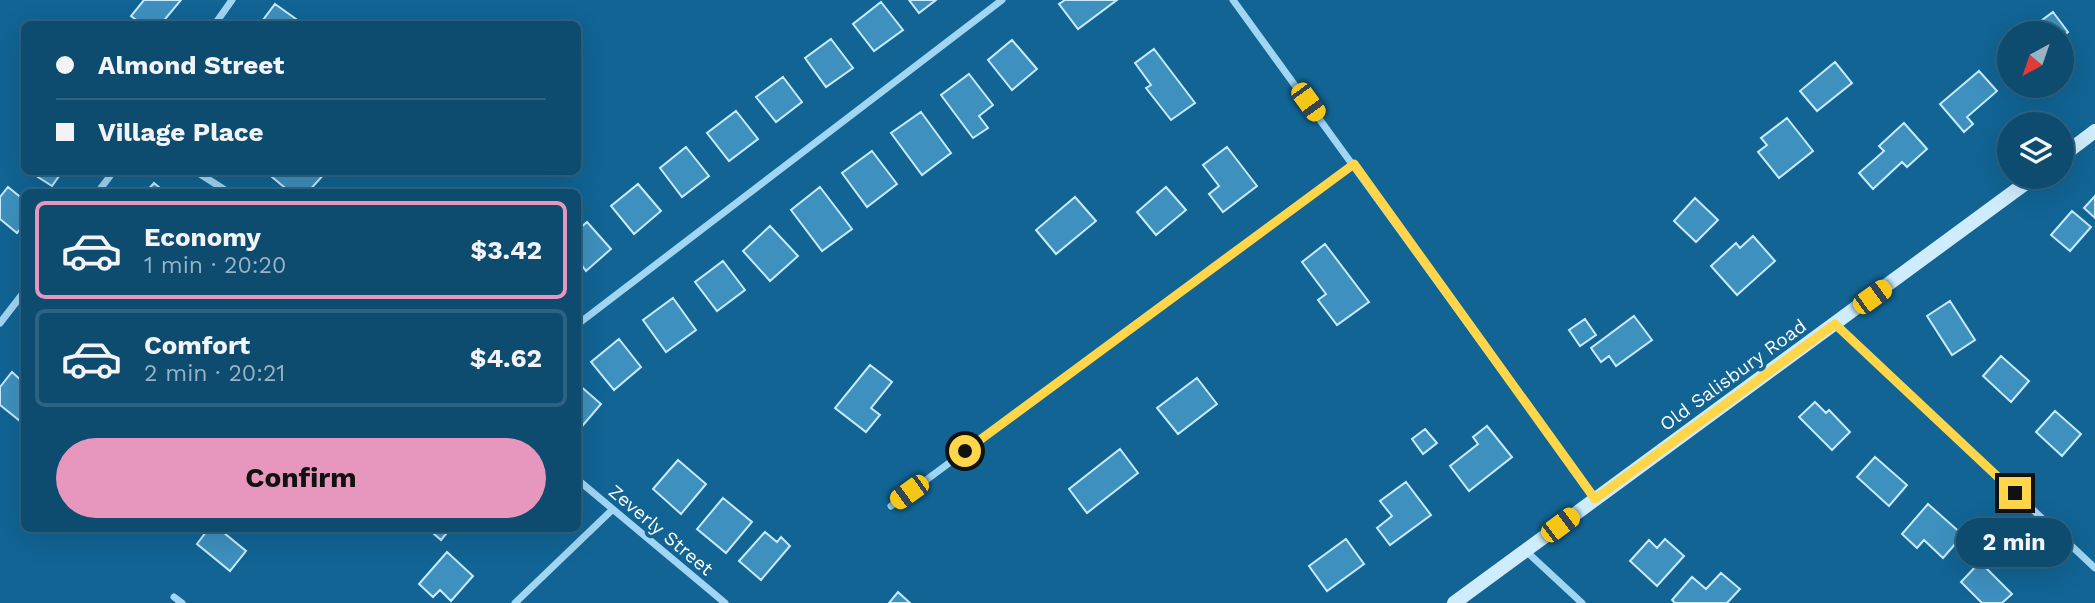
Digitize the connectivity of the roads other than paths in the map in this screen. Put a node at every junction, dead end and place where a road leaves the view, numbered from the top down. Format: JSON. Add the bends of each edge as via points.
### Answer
{"nodes":[{"id":1,"x":232,"y":0,"type":"edge"},
{"id":2,"x":1002,"y":0,"type":"edge"},
{"id":3,"x":1233,"y":0,"type":"edge"},
{"id":4,"x":217,"y":21,"type":"edge"},
{"id":5,"x":2095,"y":131,"type":"edge"},
{"id":6,"x":2074,"y":147,"type":"edge"},
{"id":7,"x":1354,"y":164,"type":"junction"},
{"id":8,"x":202,"y":175,"type":"edge"},
{"id":9,"x":223,"y":189,"type":"edge"},
{"id":10,"x":2018,"y":189,"type":"edge"},
{"id":11,"x":21,"y":296,"type":"edge"},
{"id":12,"x":581,"y":322,"type":"edge"},
{"id":13,"x":0,"y":323,"type":"edge"},
{"id":14,"x":1835,"y":324,"type":"junction"},
{"id":15,"x":581,"y":483,"type":"edge"},
{"id":16,"x":1595,"y":499,"type":"junction"},
{"id":17,"x":891,"y":506,"type":"dead end"},
{"id":18,"x":612,"y":510,"type":"junction"},
{"id":19,"x":1526,"y":551,"type":"junction"},
{"id":20,"x":2095,"y":568,"type":"edge"},
{"id":21,"x":174,"y":597,"type":"dead end"},
{"id":22,"x":182,"y":603,"type":"edge"},
{"id":23,"x":515,"y":603,"type":"edge"},
{"id":24,"x":725,"y":603,"type":"edge"},
{"id":25,"x":1454,"y":603,"type":"edge"},
{"id":26,"x":1582,"y":603,"type":"edge"}],
"edges":[{"from":1,"to":4,"type":"street"},
{"from":2,"to":12,"type":"street"},
{"from":3,"to":7,"type":"street"},
{"from":5,"to":6,"type":"main road"},
{"from":7,"to":16,"type":"street"},
{"from":7,"to":17,"type":"street"},
{"from":8,"to":9,"type":"street"},
{"from":10,"to":14,"type":"main road","name":"Old Salisbury Road"},
{"from":11,"to":13,"type":"street"},
{"from":14,"to":16,"type":"main road","name":"Old Salisbury Road"},
{"from":14,"to":20,"type":"street"},
{"from":15,"to":18,"type":"street","name":"Zeverly Street"},
{"from":16,"to":19,"type":"main road","name":"Old Salisbury Road"},
{"from":18,"to":23,"type":"street"},
{"from":18,"to":24,"type":"street","name":"Zeverly Street"},
{"from":19,"to":25,"type":"main road","name":"Old Salisbury Road"},
{"from":19,"to":26,"type":"street"},
{"from":21,"to":22,"type":"street"}]}
